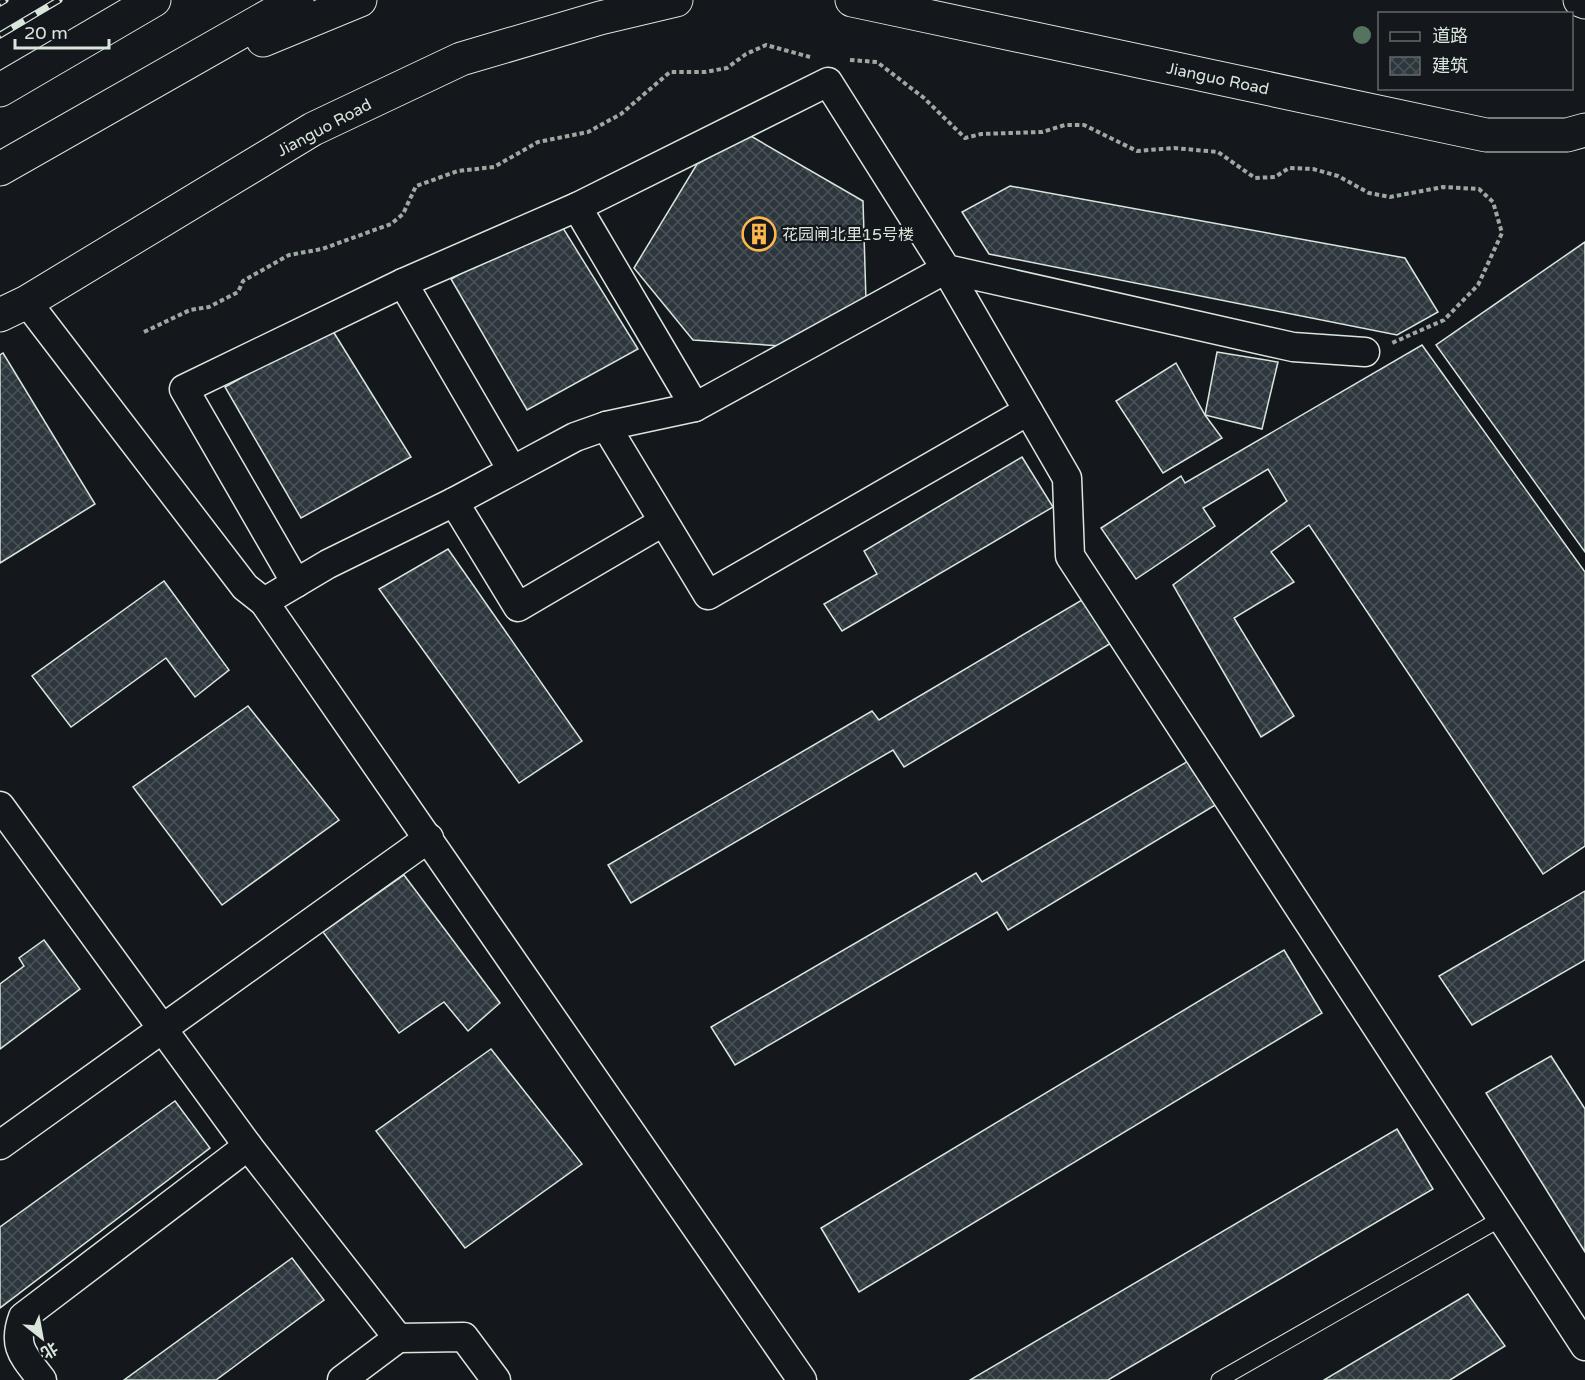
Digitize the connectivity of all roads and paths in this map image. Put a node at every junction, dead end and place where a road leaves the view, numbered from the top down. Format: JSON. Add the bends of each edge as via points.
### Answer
{"nodes":[{"id":1,"x":154,"y":0,"type":"edge"},
{"id":2,"x":297,"y":0,"type":"edge"},
{"id":3,"x":360,"y":0,"type":"edge"},
{"id":4,"x":676,"y":0,"type":"edge"},
{"id":5,"x":852,"y":0,"type":"edge"},
{"id":6,"x":1580,"y":0,"type":"edge"},
{"id":7,"x":1585,"y":2,"type":"edge"},
{"id":8,"x":812,"y":58,"type":"dead end"},
{"id":9,"x":839,"y":61,"type":"dead end"},
{"id":10,"x":0,"y":90,"type":"edge"},
{"id":11,"x":103,"y":112,"type":"junction"},
{"id":12,"x":1585,"y":130,"type":"edge"},
{"id":13,"x":0,"y":169,"type":"edge"},
{"id":14,"x":577,"y":207,"type":"junction"},
{"id":15,"x":946,"y":270,"type":"junction"},
{"id":16,"x":403,"y":283,"type":"junction"},
{"id":17,"x":13,"y":309,"type":"edge"},
{"id":18,"x":144,"y":332,"type":"dead end"},
{"id":19,"x":1410,"y":337,"type":"dead end"},
{"id":20,"x":1365,"y":352,"type":"dead end"},
{"id":21,"x":695,"y":407,"type":"junction"},
{"id":22,"x":1028,"y":411,"type":"junction"},
{"id":23,"x":606,"y":426,"type":"junction"},
{"id":24,"x":512,"y":470,"type":"junction"},
{"id":25,"x":454,"y":502,"type":"junction"},
{"id":26,"x":663,"y":522,"type":"junction"},
{"id":27,"x":296,"y":583,"type":"junction"},
{"id":28,"x":264,"y":602,"type":"junction"},
{"id":29,"x":0,"y":806,"type":"edge"},
{"id":30,"x":429,"y":838,"type":"junction"},
{"id":31,"x":10,"y":841,"type":"edge"},
{"id":32,"x":162,"y":1028,"type":"junction"},
{"id":33,"x":0,"y":1145,"type":"edge"},
{"id":34,"x":248,"y":1146,"type":"junction"},
{"id":35,"x":1502,"y":1218,"type":"junction"},
{"id":36,"x":398,"y":1338,"type":"junction"},
{"id":37,"x":1585,"y":1346,"type":"edge"},
{"id":38,"x":42,"y":1380,"type":"edge"},
{"id":39,"x":342,"y":1380,"type":"edge"},
{"id":40,"x":496,"y":1380,"type":"edge"},
{"id":41,"x":801,"y":1380,"type":"edge"},
{"id":42,"x":1219,"y":1380,"type":"edge"}],
"edges":[{"from":1,"to":10,"type":"main road"},
{"from":2,"to":11,"type":"main road"},
{"from":3,"to":11,"type":"main road"},
{"from":4,"to":17,"type":"main road","name":"Jianguo Road","via":[[461,59],[313,129]]},
{"from":5,"to":12,"type":"main road","name":"Jianguo Road","via":[[1486,135],[1567,135]]},
{"from":6,"to":7,"type":"main road"},
{"from":8,"to":18,"type":"path","via":[[766,45],[727,68],[670,72],[621,114],[588,132],[538,142],[494,167],[458,171],[416,186],[403,214],[391,224],[322,249],[290,255],[243,281],[238,292]]},
{"from":9,"to":19,"type":"path","via":[[877,62],[918,93],[965,138],[1084,125],[1137,151],[1174,148],[1218,152],[1255,178],[1275,177],[1289,168],[1313,169],[1338,176],[1369,193],[1390,197],[1443,187],[1479,189],[1493,202],[1502,233],[1478,285],[1444,320]]},
{"from":11,"to":13,"type":"main road"},
{"from":14,"to":15,"type":"street","via":[[828,82]]},
{"from":14,"to":16,"type":"street"},
{"from":14,"to":21,"type":"street"},
{"from":15,"to":20,"type":"street","via":[[1293,347]]},
{"from":15,"to":21,"type":"street"},
{"from":15,"to":22,"type":"street"},
{"from":16,"to":24,"type":"street"},
{"from":16,"to":27,"type":"street","via":[[184,389]]},
{"from":17,"to":28,"type":"street","via":[[245,587]]},
{"from":21,"to":23,"type":"street"},
{"from":22,"to":26,"type":"street","via":[[708,595]]},
{"from":22,"to":35,"type":"street","via":[[1067,478],[1070,556]]},
{"from":23,"to":24,"type":"street","via":[[574,437]]},
{"from":23,"to":26,"type":"street"},
{"from":24,"to":25,"type":"street"},
{"from":25,"to":26,"type":"street","via":[[518,608]]},
{"from":25,"to":27,"type":"street"},
{"from":27,"to":28,"type":"street"},
{"from":28,"to":30,"type":"street"},
{"from":29,"to":31,"type":"street"},
{"from":30,"to":32,"type":"street"},
{"from":30,"to":41,"type":"street"},
{"from":31,"to":32,"type":"street"},
{"from":32,"to":33,"type":"street"},
{"from":32,"to":34,"type":"street"},
{"from":34,"to":36,"type":"street"},
{"from":34,"to":38,"type":"street","via":[[23,1317],[18,1345]]},
{"from":35,"to":37,"type":"street"},
{"from":35,"to":42,"type":"lane"},
{"from":36,"to":39,"type":"street"},
{"from":36,"to":40,"type":"street","via":[[464,1336]]}]}
